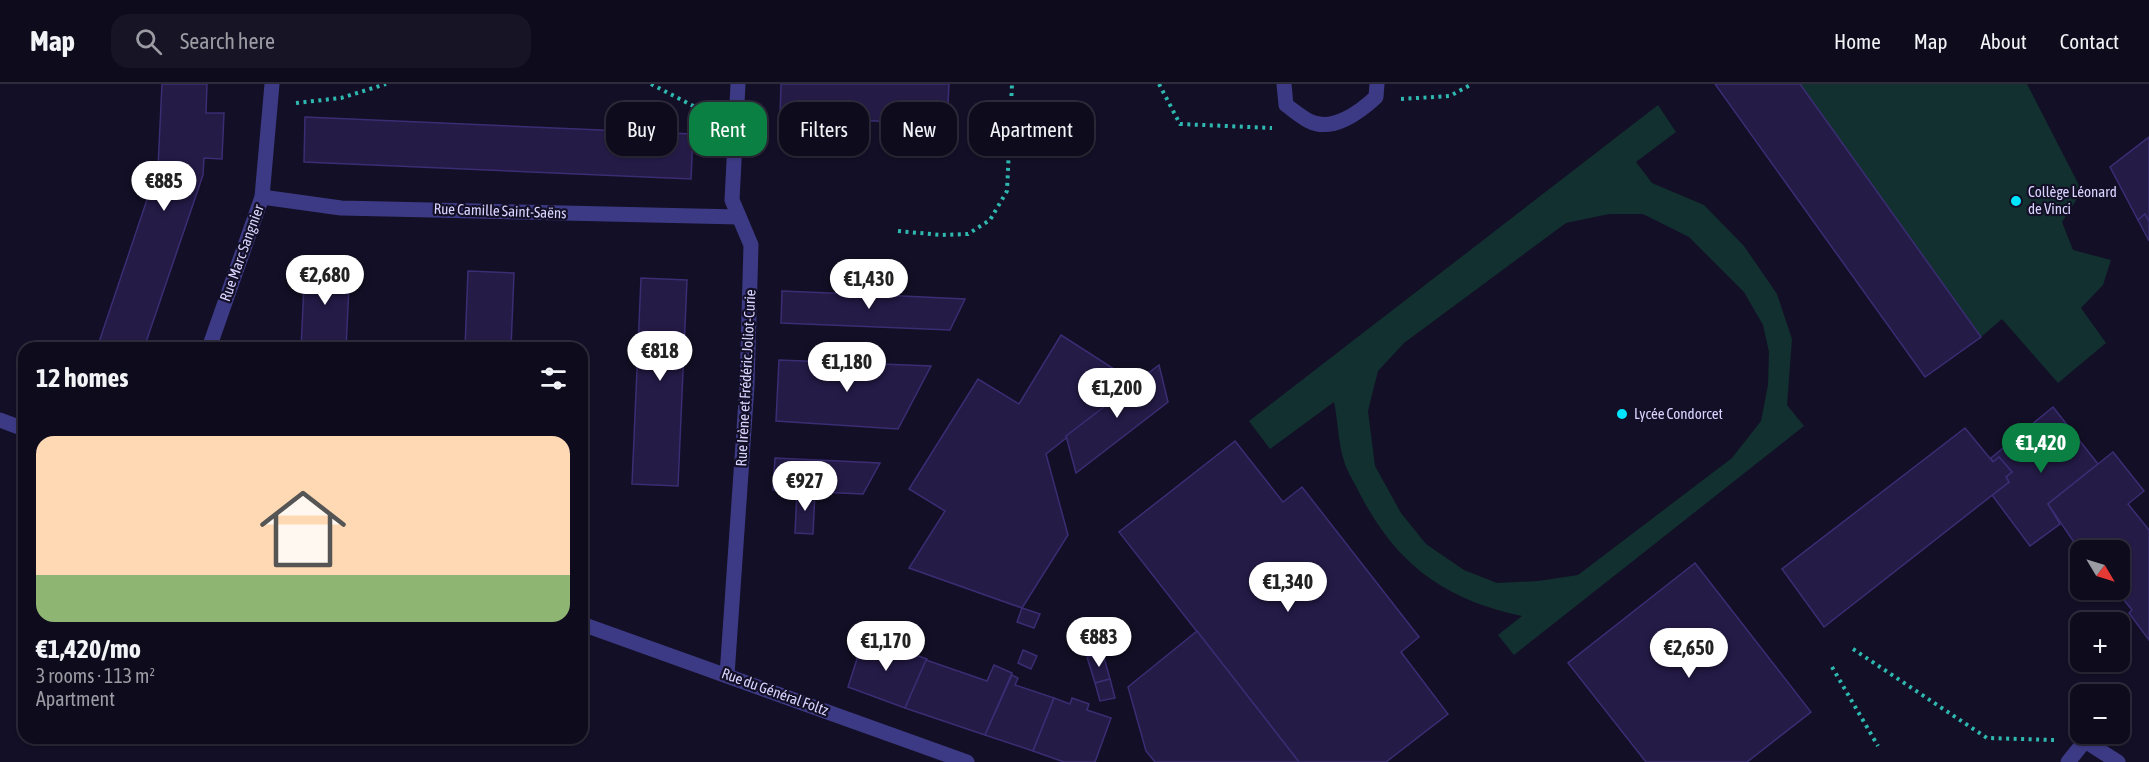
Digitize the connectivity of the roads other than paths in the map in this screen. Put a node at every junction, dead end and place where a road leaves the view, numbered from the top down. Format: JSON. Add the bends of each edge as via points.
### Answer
{"nodes":[{"id":1,"x":272,"y":84,"type":"edge"},
{"id":2,"x":738,"y":84,"type":"edge"},
{"id":3,"x":1284,"y":84,"type":"edge"},
{"id":4,"x":1376,"y":91,"type":"edge"},
{"id":5,"x":262,"y":197,"type":"junction"},
{"id":6,"x":739,"y":217,"type":"junction"},
{"id":7,"x":210,"y":342,"type":"edge"},
{"id":8,"x":0,"y":420,"type":"edge"},
{"id":9,"x":18,"y":427,"type":"edge"},
{"id":10,"x":588,"y":626,"type":"edge"},
{"id":11,"x":727,"y":675,"type":"junction"},
{"id":12,"x":967,"y":762,"type":"edge"},
{"id":13,"x":2068,"y":762,"type":"edge"},
{"id":14,"x":2118,"y":762,"type":"edge"}],
"edges":[{"from":1,"to":5,"type":"street","name":"Rue Marc Sangnier"},
{"from":2,"to":6,"type":"street","name":"Rue Irène et Frédéric Joliot-Curie","via":[[732,200]]},
{"from":3,"to":4,"type":"street","via":[[1286,105],[1311,122],[1333,123],[1360,112]]},
{"from":5,"to":6,"type":"street","name":"Rue Camille Saint-Saëns","via":[[341,208]]},
{"from":5,"to":7,"type":"street","name":"Rue Marc Sangnier"},
{"from":6,"to":11,"type":"street","name":"Rue Irène et Frédéric Joliot-Curie","via":[[751,245],[747,386]]},
{"from":8,"to":9,"type":"street"},
{"from":10,"to":11,"type":"street","name":"Rue du Général Foltz"},
{"from":11,"to":12,"type":"street","name":"Rue du Général Foltz"},
{"from":13,"to":14,"type":"street","via":[[2085,741]]}]}
